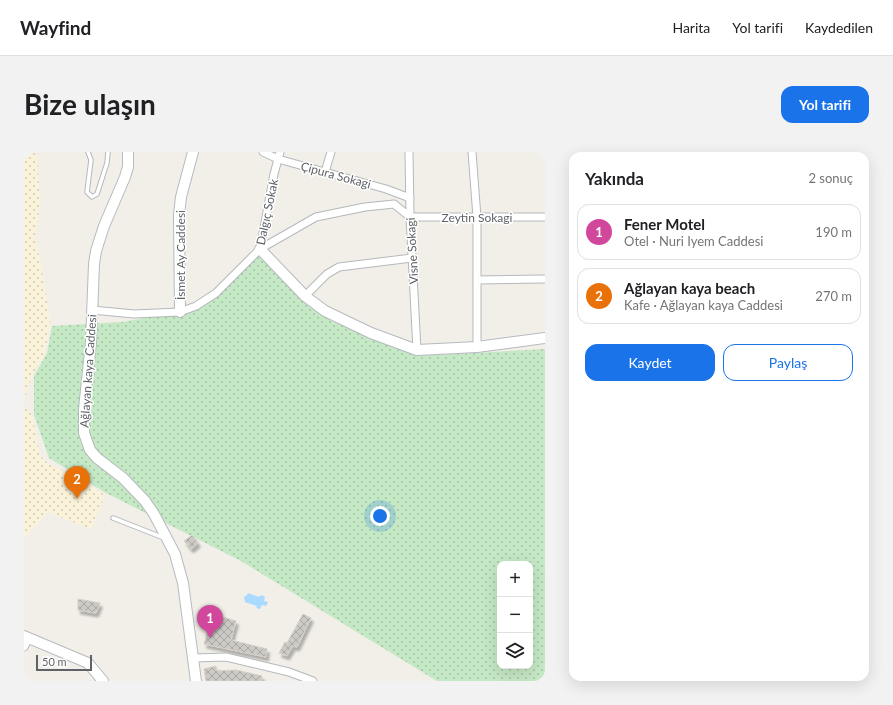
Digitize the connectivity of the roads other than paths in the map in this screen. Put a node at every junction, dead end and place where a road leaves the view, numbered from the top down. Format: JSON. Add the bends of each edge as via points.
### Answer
{"nodes":[{"id":1,"x":88,"y":152,"type":"edge"},
{"id":2,"x":108,"y":152,"type":"edge"},
{"id":3,"x":128,"y":152,"type":"edge"},
{"id":4,"x":193,"y":152,"type":"edge"},
{"id":5,"x":263,"y":152,"type":"edge"},
{"id":6,"x":331,"y":152,"type":"edge"},
{"id":7,"x":409,"y":152,"type":"edge"},
{"id":8,"x":472,"y":152,"type":"edge"},
{"id":9,"x":279,"y":156,"type":"edge"},
{"id":10,"x":325,"y":172,"type":"junction"},
{"id":11,"x":410,"y":198,"type":"junction"},
{"id":12,"x":410,"y":217,"type":"junction"},
{"id":13,"x":477,"y":217,"type":"junction"},
{"id":14,"x":545,"y":217,"type":"edge"},
{"id":15,"x":260,"y":249,"type":"junction"},
{"id":16,"x":412,"y":258,"type":"junction"},
{"id":17,"x":545,"y":279,"type":"edge"},
{"id":18,"x":477,"y":280,"type":"junction"},
{"id":19,"x":306,"y":296,"type":"junction"},
{"id":20,"x":92,"y":310,"type":"junction"},
{"id":21,"x":180,"y":312,"type":"junction"},
{"id":22,"x":545,"y":338,"type":"edge"},
{"id":23,"x":477,"y":347,"type":"junction"},
{"id":24,"x":417,"y":350,"type":"junction"},
{"id":25,"x":113,"y":518,"type":"dead end"},
{"id":26,"x":168,"y":539,"type":"junction"},
{"id":27,"x":26,"y":640,"type":"edge"},
{"id":28,"x":193,"y":658,"type":"junction"},
{"id":29,"x":103,"y":681,"type":"edge"},
{"id":30,"x":196,"y":681,"type":"edge"},
{"id":31,"x":313,"y":681,"type":"edge"}],
"edges":[{"from":1,"to":2,"type":"lane","via":[[91,160],[87,192],[92,197],[97,194]]},
{"from":3,"to":20,"type":"street","name":"Ağlayan kaya Caddesi","via":[[125,178],[96,251]]},
{"from":4,"to":21,"type":"street","name":"İsmet Ay Caddesi","via":[[179,215]]},
{"from":5,"to":9,"type":"street","name":"Çipura Sokagi"},
{"from":6,"to":10,"type":"street"},
{"from":7,"to":11,"type":"street","name":"Visne Sokagi"},
{"from":8,"to":13,"type":"street"},
{"from":9,"to":10,"type":"street","name":"Çipura Sokagi"},
{"from":9,"to":15,"type":"street","name":"Dalgıç Sokak"},
{"from":10,"to":11,"type":"street","name":"Çipura Sokagi"},
{"from":11,"to":12,"type":"street","name":"Visne Sokagi"},
{"from":12,"to":13,"type":"street","name":"Zeytin Sokagi"},
{"from":12,"to":15,"type":"street","via":[[394,204],[316,217]]},
{"from":12,"to":16,"type":"street","name":"Visne Sokagi"},
{"from":13,"to":14,"type":"street","name":"Zeytin Sokagi"},
{"from":13,"to":18,"type":"street"},
{"from":15,"to":19,"type":"street"},
{"from":15,"to":21,"type":"street","name":"Dalgıç Sokak","via":[[216,293],[196,306]]},
{"from":16,"to":19,"type":"street","via":[[339,267],[327,274]]},
{"from":16,"to":24,"type":"street","name":"Visne Sokagi"},
{"from":17,"to":18,"type":"street"},
{"from":18,"to":23,"type":"street"},
{"from":19,"to":24,"type":"street","via":[[325,311],[371,334]]},
{"from":20,"to":21,"type":"street","name":"Dalgıç Sokak","via":[[134,314]]},
{"from":20,"to":26,"type":"street","name":"Ağlayan kaya Caddesi","via":[[83,426],[86,442],[97,458],[123,478],[145,501]]},
{"from":22,"to":23,"type":"street"},
{"from":23,"to":24,"type":"street"},
{"from":25,"to":26,"type":"lane"},
{"from":26,"to":28,"type":"street","name":"Ağlayan kaya Caddesi","via":[[180,568]]},
{"from":27,"to":29,"type":"street","via":[[88,663]]},
{"from":28,"to":30,"type":"street","name":"Ağlayan kaya Caddesi"},
{"from":28,"to":31,"type":"street","via":[[226,657],[289,672]]}]}
